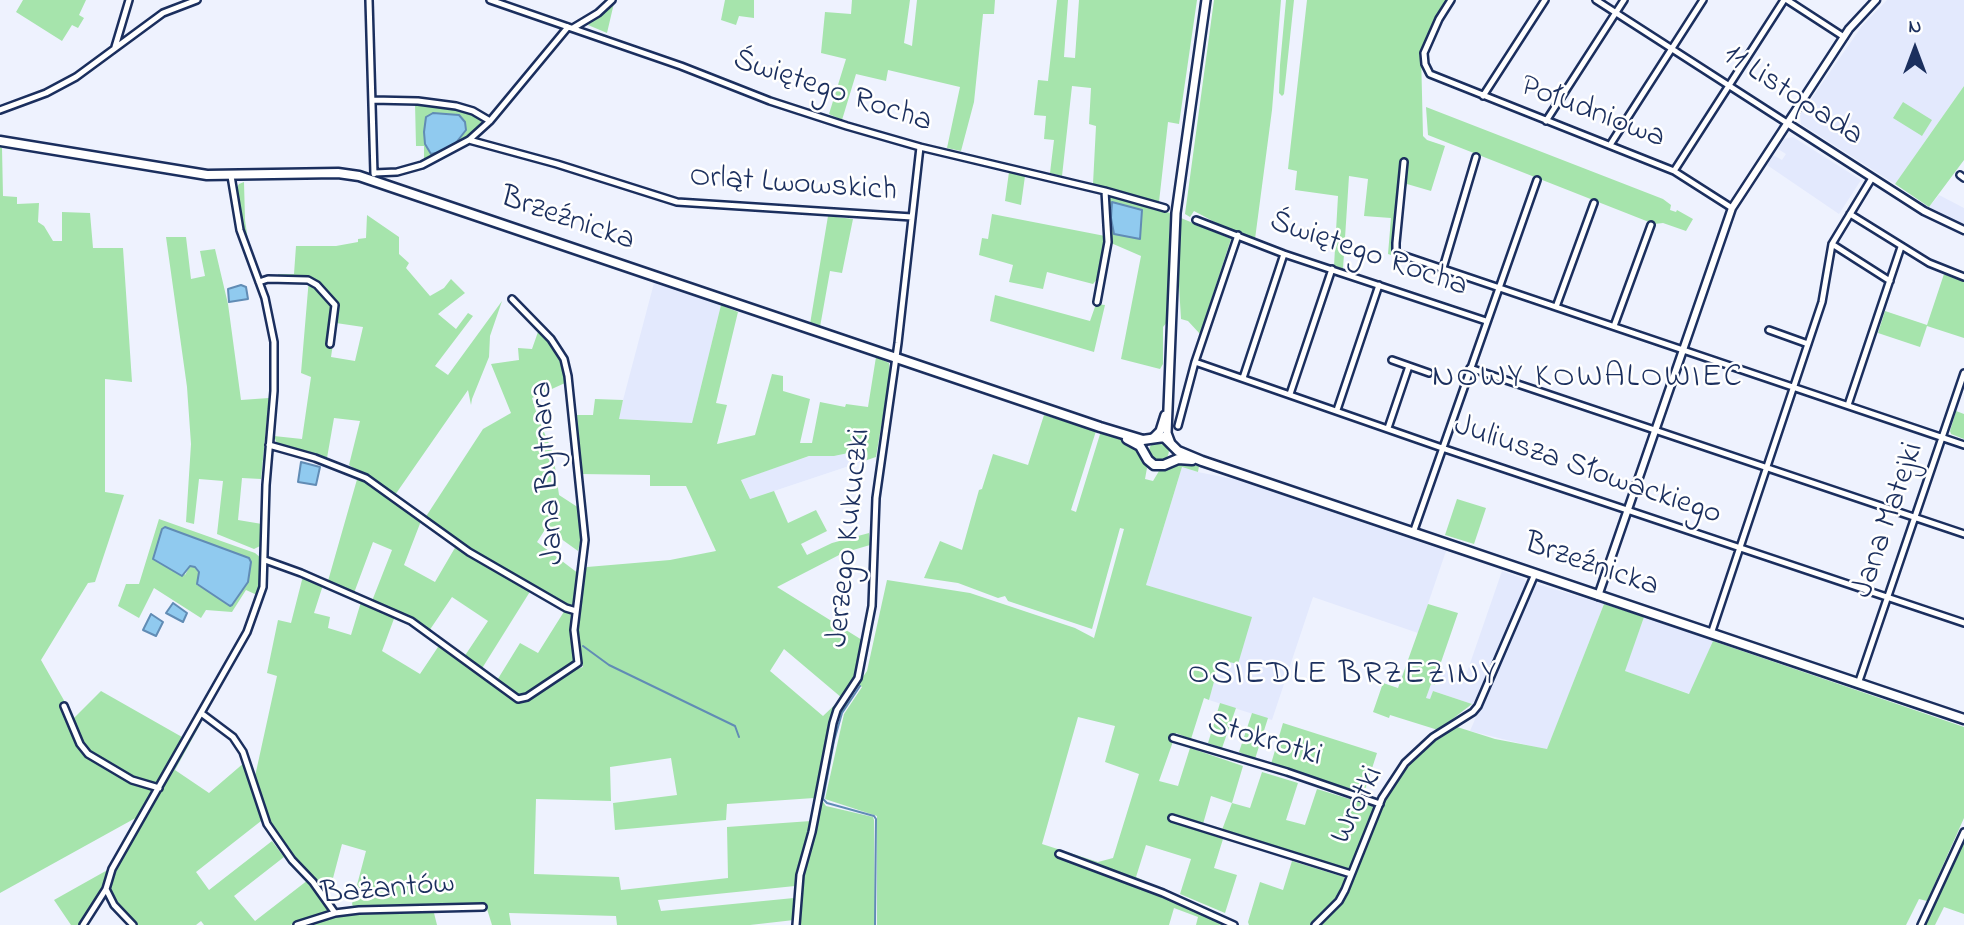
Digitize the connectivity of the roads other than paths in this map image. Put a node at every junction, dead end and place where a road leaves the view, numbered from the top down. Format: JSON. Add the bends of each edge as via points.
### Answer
{"nodes":[{"id":1,"x":129,"y":0,"type":"edge"},
{"id":2,"x":197,"y":0,"type":"edge"},
{"id":3,"x":369,"y":0,"type":"edge"},
{"id":4,"x":490,"y":0,"type":"edge"},
{"id":5,"x":612,"y":0,"type":"edge"},
{"id":6,"x":1206,"y":0,"type":"edge"},
{"id":7,"x":1451,"y":0,"type":"edge"},
{"id":8,"x":1545,"y":0,"type":"edge"},
{"id":9,"x":1596,"y":0,"type":"edge"},
{"id":10,"x":1624,"y":0,"type":"edge"},
{"id":11,"x":1703,"y":0,"type":"edge"},
{"id":12,"x":1785,"y":0,"type":"edge"},
{"id":13,"x":1876,"y":0,"type":"edge"},
{"id":14,"x":1616,"y":13,"type":"junction"},
{"id":15,"x":570,"y":27,"type":"junction"},
{"id":16,"x":1844,"y":37,"type":"junction"},
{"id":17,"x":115,"y":47,"type":"junction"},
{"id":18,"x":1671,"y":48,"type":"junction"},
{"id":19,"x":1729,"y":85,"type":"junction"},
{"id":20,"x":1483,"y":96,"type":"junction"},
{"id":21,"x":372,"y":100,"type":"junction"},
{"id":22,"x":0,"y":110,"type":"edge"},
{"id":23,"x":490,"y":121,"type":"junction"},
{"id":24,"x":1546,"y":121,"type":"junction"},
{"id":25,"x":1787,"y":123,"type":"junction"},
{"id":26,"x":469,"y":140,"type":"junction"},
{"id":27,"x":0,"y":141,"type":"edge"},
{"id":28,"x":1609,"y":145,"type":"junction"},
{"id":29,"x":920,"y":147,"type":"junction"},
{"id":30,"x":1476,"y":156,"type":"dead end"},
{"id":31,"x":1404,"y":162,"type":"dead end"},
{"id":32,"x":1674,"y":171,"type":"junction"},
{"id":33,"x":231,"y":176,"type":"junction"},
{"id":34,"x":373,"y":177,"type":"junction"},
{"id":35,"x":1872,"y":178,"type":"junction"},
{"id":36,"x":1537,"y":180,"type":"dead end"},
{"id":37,"x":1105,"y":191,"type":"junction"},
{"id":38,"x":1594,"y":203,"type":"dead end"},
{"id":39,"x":1165,"y":208,"type":"dead end"},
{"id":40,"x":1732,"y":208,"type":"junction"},
{"id":41,"x":1850,"y":214,"type":"junction"},
{"id":42,"x":912,"y":217,"type":"junction"},
{"id":43,"x":1196,"y":220,"type":"dead end"},
{"id":44,"x":1651,"y":225,"type":"dead end"},
{"id":45,"x":1964,"y":230,"type":"edge"},
{"id":46,"x":1238,"y":235,"type":"junction"},
{"id":47,"x":1832,"y":244,"type":"junction"},
{"id":48,"x":1900,"y":247,"type":"junction"},
{"id":49,"x":1284,"y":254,"type":"junction"},
{"id":50,"x":1443,"y":268,"type":"junction"},
{"id":51,"x":1332,"y":269,"type":"junction"},
{"id":52,"x":1964,"y":277,"type":"edge"},
{"id":53,"x":1890,"y":281,"type":"junction"},
{"id":54,"x":259,"y":282,"type":"junction"},
{"id":55,"x":1379,"y":285,"type":"junction"},
{"id":56,"x":1498,"y":287,"type":"junction"},
{"id":57,"x":512,"y":299,"type":"dead end"},
{"id":58,"x":1097,"y":302,"type":"dead end"},
{"id":59,"x":1556,"y":307,"type":"junction"},
{"id":60,"x":1486,"y":321,"type":"junction"},
{"id":61,"x":1614,"y":326,"type":"junction"},
{"id":62,"x":1769,"y":330,"type":"dead end"},
{"id":63,"x":330,"y":344,"type":"dead end"},
{"id":64,"x":1808,"y":344,"type":"junction"},
{"id":65,"x":1682,"y":349,"type":"junction"},
{"id":66,"x":895,"y":358,"type":"junction"},
{"id":67,"x":1392,"y":360,"type":"dead end"},
{"id":68,"x":1195,"y":362,"type":"junction"},
{"id":69,"x":1409,"y":366,"type":"junction"},
{"id":70,"x":1470,"y":368,"type":"junction"},
{"id":71,"x":1429,"y":373,"type":"dead end"},
{"id":72,"x":1964,"y":373,"type":"edge"},
{"id":73,"x":1243,"y":378,"type":"junction"},
{"id":74,"x":1794,"y":387,"type":"junction"},
{"id":75,"x":1290,"y":394,"type":"junction"},
{"id":76,"x":1169,"y":397,"type":"junction"},
{"id":77,"x":1848,"y":405,"type":"junction"},
{"id":78,"x":1337,"y":410,"type":"junction"},
{"id":79,"x":1178,"y":426,"type":"dead end"},
{"id":80,"x":1103,"y":428,"type":"junction"},
{"id":81,"x":1388,"y":428,"type":"junction"},
{"id":82,"x":1654,"y":430,"type":"junction"},
{"id":83,"x":1152,"y":438,"type":"junction"},
{"id":84,"x":1942,"y":438,"type":"junction"},
{"id":85,"x":1172,"y":443,"type":"junction"},
{"id":86,"x":1964,"y":444,"type":"edge"},
{"id":87,"x":269,"y":445,"type":"junction"},
{"id":88,"x":1442,"y":447,"type":"junction"},
{"id":89,"x":1145,"y":453,"type":"junction"},
{"id":90,"x":1202,"y":461,"type":"junction"},
{"id":91,"x":1169,"y":462,"type":"junction"},
{"id":92,"x":1767,"y":468,"type":"junction"},
{"id":93,"x":1627,"y":510,"type":"junction"},
{"id":94,"x":1915,"y":517,"type":"junction"},
{"id":95,"x":1413,"y":533,"type":"junction"},
{"id":96,"x":1964,"y":534,"type":"edge"},
{"id":97,"x":1740,"y":548,"type":"junction"},
{"id":98,"x":265,"y":560,"type":"junction"},
{"id":99,"x":1535,"y":574,"type":"junction"},
{"id":100,"x":1598,"y":596,"type":"junction"},
{"id":101,"x":1888,"y":598,"type":"junction"},
{"id":102,"x":576,"y":611,"type":"junction"},
{"id":103,"x":1964,"y":623,"type":"edge"},
{"id":104,"x":1711,"y":634,"type":"junction"},
{"id":105,"x":1858,"y":684,"type":"junction"},
{"id":106,"x":64,"y":706,"type":"dead end"},
{"id":107,"x":201,"y":713,"type":"junction"},
{"id":108,"x":1964,"y":719,"type":"edge"},
{"id":109,"x":1174,"y":738,"type":"dead end"},
{"id":110,"x":159,"y":788,"type":"junction"},
{"id":111,"x":1380,"y":804,"type":"junction"},
{"id":112,"x":1171,"y":818,"type":"dead end"},
{"id":113,"x":1964,"y":832,"type":"edge"},
{"id":114,"x":1059,"y":854,"type":"dead end"},
{"id":115,"x":1351,"y":874,"type":"junction"},
{"id":116,"x":106,"y":889,"type":"junction"},
{"id":117,"x":483,"y":906,"type":"dead end"},
{"id":118,"x":335,"y":913,"type":"junction"},
{"id":119,"x":83,"y":925,"type":"edge"},
{"id":120,"x":133,"y":925,"type":"edge"},
{"id":121,"x":297,"y":925,"type":"edge"},
{"id":122,"x":796,"y":925,"type":"edge"},
{"id":123,"x":1234,"y":925,"type":"edge"},
{"id":124,"x":1315,"y":925,"type":"edge"},
{"id":125,"x":1921,"y":925,"type":"edge"}],
"edges":[{"from":1,"to":17,"type":"street"},
{"from":2,"to":17,"type":"street","via":[[163,13]]},
{"from":3,"to":21,"type":"street"},
{"from":4,"to":15,"type":"street","name":"Świętego Rocha"},
{"from":5,"to":15,"type":"street"},
{"from":6,"to":76,"type":"main road","via":[[1176,213]]},
{"from":7,"to":20,"type":"street","name":"Południowa","via":[[1424,53],[1425,65],[1430,74]]},
{"from":8,"to":20,"type":"street"},
{"from":9,"to":14,"type":"street","name":"11 Listopada"},
{"from":10,"to":14,"type":"street"},
{"from":11,"to":18,"type":"street"},
{"from":12,"to":16,"type":"street"},
{"from":12,"to":19,"type":"street"},
{"from":13,"to":16,"type":"street"},
{"from":14,"to":18,"type":"street","name":"11 Listopada"},
{"from":14,"to":24,"type":"street"},
{"from":15,"to":23,"type":"street"},
{"from":15,"to":29,"type":"street","name":"Świętego Rocha","via":[[770,101]]},
{"from":16,"to":25,"type":"street"},
{"from":17,"to":22,"type":"street","via":[[47,93]]},
{"from":18,"to":19,"type":"street","name":"11 Listopada"},
{"from":18,"to":28,"type":"street"},
{"from":19,"to":25,"type":"street","name":"11 Listopada"},
{"from":19,"to":32,"type":"street"},
{"from":20,"to":24,"type":"street","name":"Południowa"},
{"from":21,"to":23,"type":"street","via":[[456,106]]},
{"from":21,"to":34,"type":"street"},
{"from":23,"to":26,"type":"street"},
{"from":24,"to":28,"type":"street","name":"Południowa"},
{"from":25,"to":35,"type":"street","name":"11 Listopada"},
{"from":25,"to":40,"type":"street"},
{"from":26,"to":34,"type":"street","via":[[422,165]]},
{"from":26,"to":42,"type":"street","name":"Orląt Lwowskich","via":[[694,205]]},
{"from":27,"to":33,"type":"main road","name":"Brzeźnicka"},
{"from":28,"to":32,"type":"street","name":"Południowa"},
{"from":29,"to":37,"type":"street","name":"Świętego Rocha"},
{"from":29,"to":42,"type":"street","name":"Jerzego Kukuczki"},
{"from":30,"to":50,"type":"street"},
{"from":31,"to":50,"type":"street","via":[[1396,251]]},
{"from":32,"to":40,"type":"street","name":"Południowa"},
{"from":33,"to":34,"type":"main road","name":"Brzeźnicka","via":[[338,173]]},
{"from":33,"to":54,"type":"street","via":[[240,230]]},
{"from":34,"to":66,"type":"main road","name":"Brzeźnicka"},
{"from":35,"to":41,"type":"street"},
{"from":35,"to":45,"type":"street","name":"11 Listopada"},
{"from":36,"to":56,"type":"street"},
{"from":37,"to":39,"type":"street","name":"Świętego Rocha"},
{"from":37,"to":58,"type":"street","via":[[1108,242]]},
{"from":38,"to":59,"type":"street"},
{"from":40,"to":65,"type":"street"},
{"from":41,"to":47,"type":"street"},
{"from":41,"to":48,"type":"street"},
{"from":42,"to":66,"type":"street","name":"Jerzego Kukuczki"},
{"from":43,"to":46,"type":"street","name":"Świętego Rocha"},
{"from":44,"to":61,"type":"street"},
{"from":46,"to":49,"type":"street","name":"Świętego Rocha"},
{"from":46,"to":68,"type":"street"},
{"from":47,"to":53,"type":"street"},
{"from":47,"to":64,"type":"street","via":[[1825,291]]},
{"from":48,"to":52,"type":"street"},
{"from":48,"to":53,"type":"street"},
{"from":49,"to":51,"type":"street","name":"Świętego Rocha"},
{"from":49,"to":73,"type":"street"},
{"from":50,"to":56,"type":"street"},
{"from":51,"to":55,"type":"street","name":"Świętego Rocha"},
{"from":51,"to":75,"type":"street"},
{"from":53,"to":77,"type":"street"},
{"from":54,"to":63,"type":"street","via":[[308,280],[317,285],[335,304]]},
{"from":54,"to":87,"type":"street","via":[[274,342]]},
{"from":55,"to":60,"type":"street","name":"Świętego Rocha"},
{"from":55,"to":78,"type":"street"},
{"from":56,"to":59,"type":"street"},
{"from":56,"to":60,"type":"street"},
{"from":57,"to":102,"type":"street","name":"Jana Bytnara","via":[[551,339],[566,367],[585,540]]},
{"from":59,"to":61,"type":"street"},
{"from":60,"to":70,"type":"street"},
{"from":61,"to":65,"type":"street"},
{"from":62,"to":64,"type":"street"},
{"from":64,"to":74,"type":"street"},
{"from":65,"to":74,"type":"street"},
{"from":65,"to":82,"type":"street"},
{"from":66,"to":80,"type":"main road","name":"Brzeźnicka"},
{"from":66,"to":122,"type":"street","name":"Jerzego Kukuczki","via":[[876,498],[872,606],[858,678],[833,723],[800,875]]},
{"from":67,"to":69,"type":"street"},
{"from":68,"to":73,"type":"street","name":"Juliusza Słowackiego"},
{"from":68,"to":79,"type":"street"},
{"from":69,"to":71,"type":"street"},
{"from":69,"to":81,"type":"street"},
{"from":70,"to":82,"type":"street"},
{"from":70,"to":88,"type":"street"},
{"from":72,"to":84,"type":"street","name":"Jana Matejki"},
{"from":73,"to":75,"type":"street","name":"Juliusza Słowackiego"},
{"from":74,"to":77,"type":"street"},
{"from":74,"to":92,"type":"street"},
{"from":75,"to":78,"type":"street","name":"Juliusza Słowackiego"},
{"from":76,"to":83,"type":"main road","via":[[1160,431]]},
{"from":76,"to":85,"type":"main road","via":[[1167,433]]},
{"from":77,"to":84,"type":"street"},
{"from":78,"to":81,"type":"street","name":"Juliusza Słowackiego"},
{"from":80,"to":83,"type":"main road","name":"Brzeźnicka","via":[[1138,439]]},
{"from":80,"to":89,"type":"main road","name":"Brzeźnicka"},
{"from":81,"to":88,"type":"street","name":"Juliusza Słowackiego"},
{"from":82,"to":92,"type":"street"},
{"from":82,"to":93,"type":"street"},
{"from":83,"to":85,"type":"main road","via":[[1164,437]]},
{"from":83,"to":89,"type":"main road"},
{"from":84,"to":86,"type":"street"},
{"from":84,"to":94,"type":"street","name":"Jana Matejki"},
{"from":85,"to":90,"type":"main road","name":"Brzeźnicka","via":[[1181,453]]},
{"from":85,"to":91,"type":"main road"},
{"from":87,"to":98,"type":"street"},
{"from":87,"to":102,"type":"street","via":[[366,478],[470,552]]},
{"from":88,"to":93,"type":"street","name":"Juliusza Słowackiego"},
{"from":88,"to":95,"type":"street"},
{"from":89,"to":91,"type":"main road","via":[[1154,465]]},
{"from":90,"to":91,"type":"main road","name":"Brzeźnicka"},
{"from":90,"to":95,"type":"main road","name":"Brzeźnicka"},
{"from":92,"to":94,"type":"street"},
{"from":92,"to":97,"type":"street"},
{"from":93,"to":97,"type":"street","name":"Juliusza Słowackiego"},
{"from":93,"to":100,"type":"street"},
{"from":94,"to":96,"type":"street"},
{"from":94,"to":101,"type":"street","name":"Jana Matejki"},
{"from":95,"to":99,"type":"main road","name":"Brzeźnicka"},
{"from":97,"to":101,"type":"street","name":"Juliusza Słowackiego"},
{"from":97,"to":104,"type":"street"},
{"from":98,"to":102,"type":"street","name":"Jana Bytnara","via":[[411,621],[518,699],[527,698],[578,663]]},
{"from":98,"to":107,"type":"street","via":[[262,594],[253,618]]},
{"from":99,"to":100,"type":"main road","name":"Brzeźnicka"},
{"from":99,"to":111,"type":"street","name":"Wrotki","via":[[1478,706],[1416,752]]},
{"from":100,"to":104,"type":"main road","name":"Brzeźnicka"},
{"from":101,"to":103,"type":"street","name":"Juliusza Słowackiego"},
{"from":101,"to":105,"type":"street","name":"Jana Matejki"},
{"from":104,"to":105,"type":"main road","name":"Brzeźnicka"},
{"from":105,"to":108,"type":"main road","name":"Brzeźnicka"},
{"from":106,"to":110,"type":"street","via":[[88,754],[132,780]]},
{"from":107,"to":110,"type":"street"},
{"from":107,"to":118,"type":"street","via":[[233,737],[243,752],[267,824]]},
{"from":109,"to":111,"type":"street","name":"Stokrotki"},
{"from":110,"to":116,"type":"street","via":[[112,869]]},
{"from":111,"to":115,"type":"street","name":"Wrotki"},
{"from":112,"to":115,"type":"street"},
{"from":113,"to":125,"type":"street"},
{"from":114,"to":123,"type":"street"},
{"from":115,"to":124,"type":"street","name":"Wrotki","via":[[1339,901]]},
{"from":116,"to":119,"type":"street"},
{"from":116,"to":120,"type":"street"},
{"from":117,"to":118,"type":"street","name":"Bażantów"},
{"from":118,"to":121,"type":"street","name":"Bażantów"}]}
